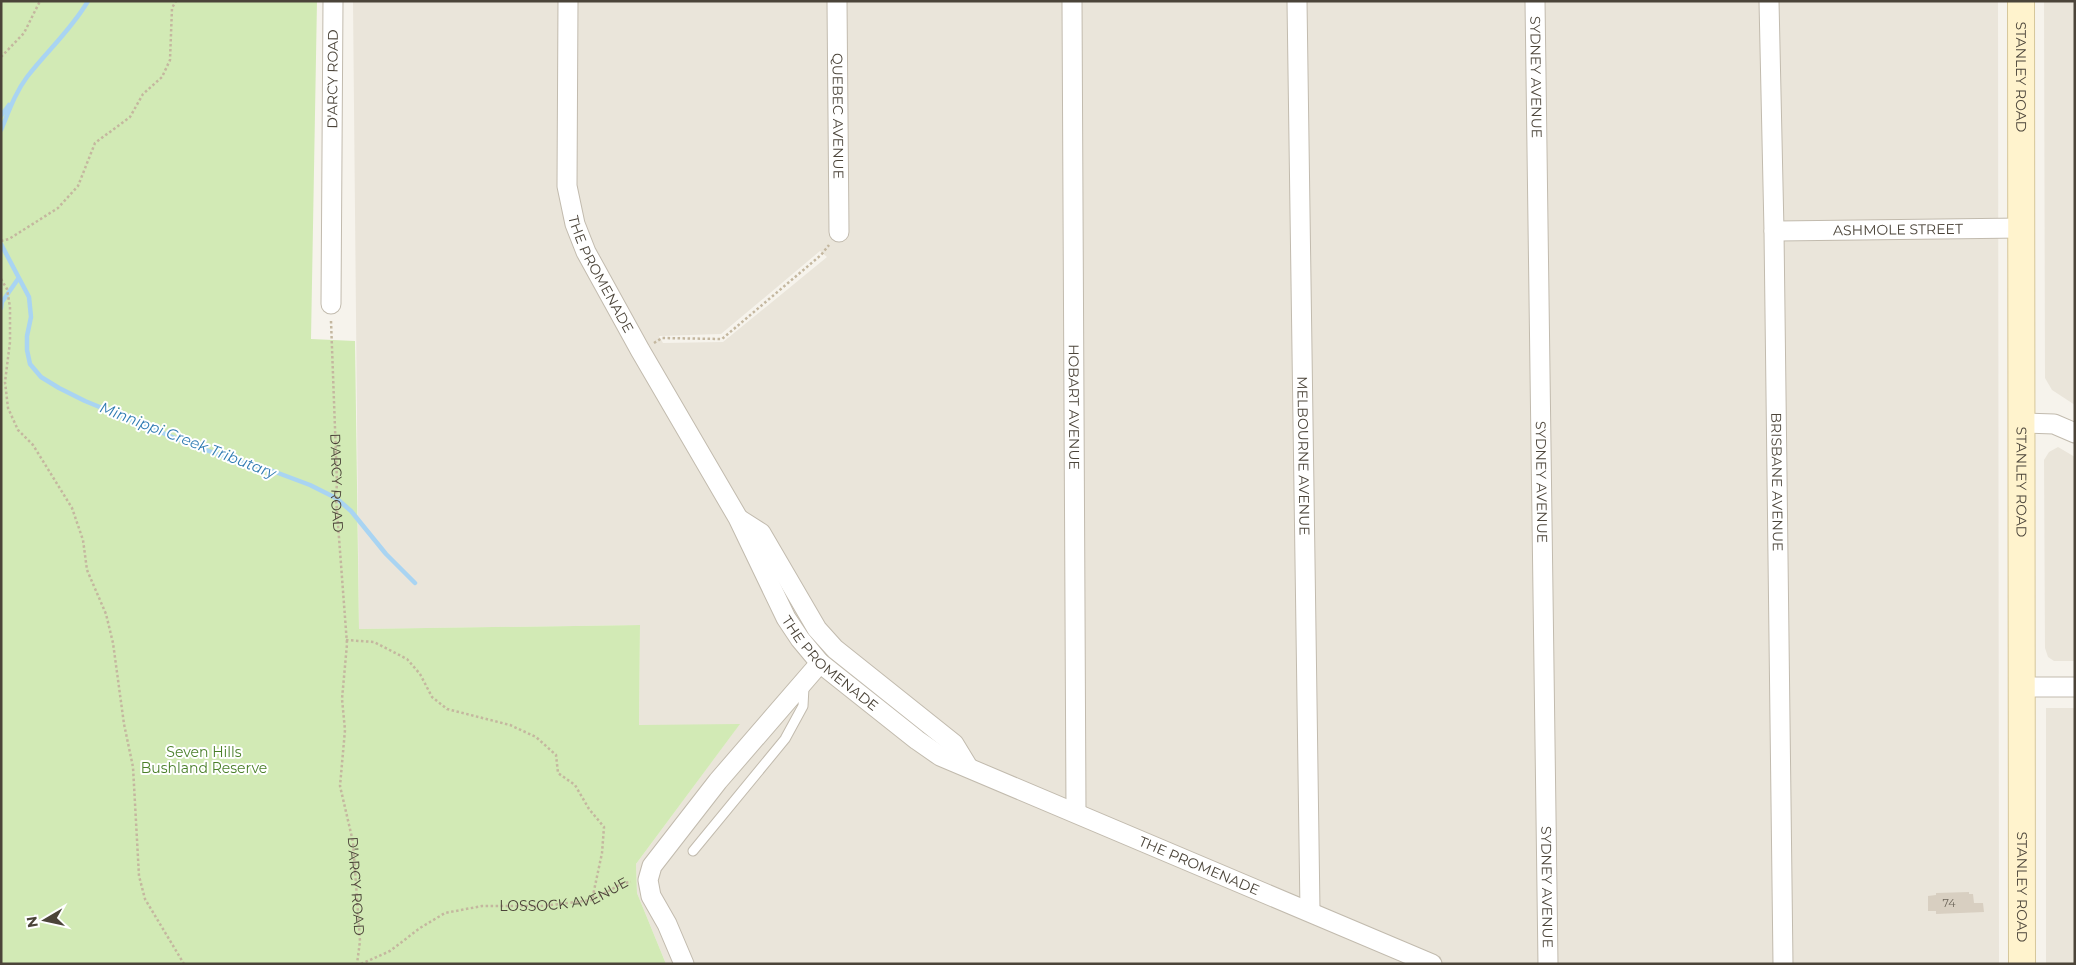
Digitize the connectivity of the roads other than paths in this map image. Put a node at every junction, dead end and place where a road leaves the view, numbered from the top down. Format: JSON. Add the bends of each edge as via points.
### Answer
{"nodes":[{"id":1,"x":333,"y":1,"type":"edge"},
{"id":2,"x":568,"y":1,"type":"edge"},
{"id":3,"x":837,"y":1,"type":"edge"},
{"id":4,"x":1072,"y":1,"type":"edge"},
{"id":5,"x":1297,"y":1,"type":"edge"},
{"id":6,"x":1534,"y":1,"type":"edge"},
{"id":7,"x":1769,"y":1,"type":"edge"},
{"id":8,"x":2021,"y":1,"type":"edge"},
{"id":9,"x":2021,"y":228,"type":"junction"},
{"id":10,"x":1774,"y":231,"type":"junction"},
{"id":11,"x":839,"y":232,"type":"road end"},
{"id":12,"x":330,"y":304,"type":"road end"},
{"id":13,"x":2022,"y":423,"type":"junction"},
{"id":14,"x":2075,"y":433,"type":"edge"},
{"id":15,"x":738,"y":518,"type":"junction"},
{"id":16,"x":820,"y":663,"type":"junction"},
{"id":17,"x":804,"y":681,"type":"junction"},
{"id":18,"x":2021,"y":687,"type":"junction"},
{"id":19,"x":2075,"y":687,"type":"edge"},
{"id":20,"x":968,"y":768,"type":"junction"},
{"id":21,"x":1076,"y":812,"type":"junction"},
{"id":22,"x":693,"y":851,"type":"dead end"},
{"id":23,"x":1310,"y":911,"type":"junction"},
{"id":24,"x":684,"y":964,"type":"edge"},
{"id":25,"x":1432,"y":964,"type":"edge"},
{"id":26,"x":1548,"y":964,"type":"edge"},
{"id":27,"x":1783,"y":964,"type":"edge"},
{"id":28,"x":2022,"y":964,"type":"edge"}],
"edges":[{"from":1,"to":12,"type":"street","name":"D'ARCY ROAD"},
{"from":2,"to":15,"type":"street","name":"THE PROMENADE","via":[[567,186],[575,224],[586,252],[640,350]]},
{"from":3,"to":11,"type":"street","name":"QUEBEC AVENUE"},
{"from":4,"to":21,"type":"street","name":"HOBART AVENUE"},
{"from":5,"to":23,"type":"street","name":"MELBOURNE AVENUE"},
{"from":6,"to":26,"type":"street","name":"SYDNEY AVENUE"},
{"from":7,"to":10,"type":"street","name":"BRISBANE AVENUE"},
{"from":8,"to":9,"type":"main road","name":"STANLEY ROAD"},
{"from":9,"to":10,"type":"street","name":"ASHMOLE STREET"},
{"from":9,"to":13,"type":"main road","name":"STANLEY ROAD"},
{"from":10,"to":27,"type":"street","name":"BRISBANE AVENUE"},
{"from":13,"to":14,"type":"street","via":[[2054,424]]},
{"from":13,"to":18,"type":"main road","name":"STANLEY ROAD"},
{"from":15,"to":16,"type":"street","name":"THE PROMENADE","via":[[786,618]]},
{"from":15,"to":20,"type":"street","name":"THE PROMENADE","via":[[761,533],[817,629],[835,649],[954,744]]},
{"from":16,"to":17,"type":"street","name":"LOSSOCK AVENUE"},
{"from":16,"to":20,"type":"street","name":"THE PROMENADE","via":[[917,740],[940,756]]},
{"from":17,"to":22,"type":"lane","via":[[803,706],[785,739]]},
{"from":17,"to":24,"type":"street","name":"LOSSOCK AVENUE","via":[[652,866],[648,880],[651,896]]},
{"from":18,"to":19,"type":"street"},
{"from":18,"to":28,"type":"main road","name":"STANLEY ROAD"},
{"from":20,"to":21,"type":"street","name":"THE PROMENADE"},
{"from":21,"to":23,"type":"street","name":"THE PROMENADE"},
{"from":23,"to":25,"type":"street","name":"THE PROMENADE"}]}
